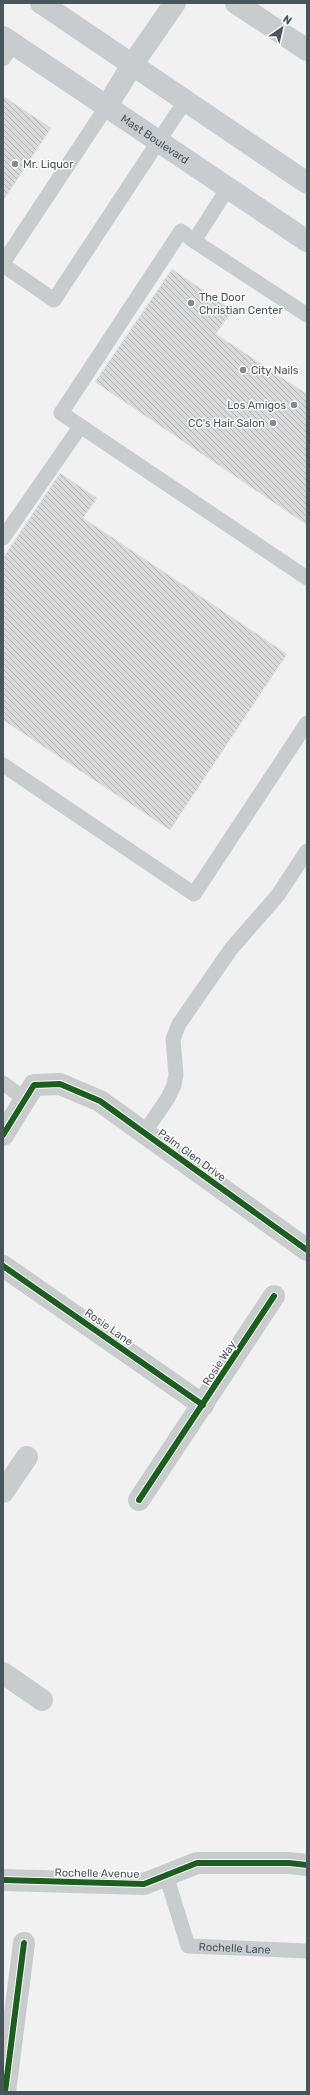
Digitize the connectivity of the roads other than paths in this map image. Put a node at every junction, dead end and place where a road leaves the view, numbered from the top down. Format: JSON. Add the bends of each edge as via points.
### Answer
{"nodes":[{"id":1,"x":41,"y":3,"type":"edge"},
{"id":2,"x":236,"y":3,"type":"edge"},
{"id":3,"x":172,"y":6,"type":"edge"},
{"id":4,"x":6,"y":47,"type":"edge"},
{"id":5,"x":307,"y":50,"type":"edge"},
{"id":6,"x":132,"y":65,"type":"junction"},
{"id":7,"x":185,"y":101,"type":"junction"},
{"id":8,"x":107,"y":106,"type":"junction"},
{"id":9,"x":159,"y":142,"type":"junction"},
{"id":10,"x":307,"y":183,"type":"edge"},
{"id":11,"x":228,"y":188,"type":"junction"},
{"id":12,"x":194,"y":240,"type":"junction"},
{"id":13,"x":307,"y":241,"type":"edge"},
{"id":14,"x":3,"y":264,"type":"edge"},
{"id":15,"x":307,"y":316,"type":"edge"},
{"id":16,"x":80,"y":426,"type":"junction"},
{"id":17,"x":3,"y":538,"type":"edge"},
{"id":18,"x":307,"y":578,"type":"edge"},
{"id":19,"x":307,"y":723,"type":"edge"},
{"id":20,"x":3,"y":765,"type":"edge"},
{"id":21,"x":307,"y":851,"type":"edge"},
{"id":22,"x":3,"y":1083,"type":"edge"},
{"id":23,"x":25,"y":1098,"type":"junction"},
{"id":24,"x":144,"y":1133,"type":"junction"},
{"id":25,"x":3,"y":1135,"type":"edge"},
{"id":26,"x":307,"y":1250,"type":"edge"},
{"id":27,"x":3,"y":1266,"type":"edge"},
{"id":28,"x":274,"y":1296,"type":"dead end"},
{"id":29,"x":203,"y":1405,"type":"junction"},
{"id":30,"x":26,"y":1457,"type":"dead end"},
{"id":31,"x":3,"y":1492,"type":"edge"},
{"id":32,"x":139,"y":1500,"type":"dead end"},
{"id":33,"x":3,"y":1673,"type":"edge"},
{"id":34,"x":42,"y":1700,"type":"dead end"},
{"id":35,"x":307,"y":1865,"type":"edge"},
{"id":36,"x":166,"y":1875,"type":"junction"},
{"id":37,"x":3,"y":1880,"type":"edge"},
{"id":38,"x":24,"y":1943,"type":"dead end"},
{"id":39,"x":307,"y":1952,"type":"edge"},
{"id":40,"x":5,"y":2092,"type":"edge"}],
"edges":[{"from":1,"to":6,"type":"main road"},
{"from":2,"to":5,"type":"street"},
{"from":3,"to":6,"type":"street"},
{"from":4,"to":8,"type":"main road","name":"Mast Boulevard"},
{"from":6,"to":7,"type":"main road"},
{"from":6,"to":8,"type":"street"},
{"from":7,"to":9,"type":"lane"},
{"from":7,"to":10,"type":"main road"},
{"from":8,"to":9,"type":"main road","name":"Mast Boulevard"},
{"from":8,"to":14,"type":"lane"},
{"from":9,"to":11,"type":"main road","name":"Mast Boulevard"},
{"from":9,"to":14,"type":"lane","via":[[54,300]]},
{"from":11,"to":12,"type":"lane"},
{"from":11,"to":13,"type":"main road","name":"Mast Boulevard"},
{"from":12,"to":15,"type":"lane"},
{"from":12,"to":16,"type":"lane","via":[[181,232],[61,413]]},
{"from":16,"to":17,"type":"lane"},
{"from":16,"to":18,"type":"lane"},
{"from":19,"to":20,"type":"lane","via":[[194,894]]},
{"from":21,"to":24,"type":"lane","via":[[278,895],[231,949],[179,1024],[173,1039],[176,1074],[174,1085]]},
{"from":22,"to":23,"type":"lane"},
{"from":23,"to":24,"type":"street","name":"Palm Glen Drive","via":[[34,1085],[60,1084],[100,1101]]},
{"from":23,"to":25,"type":"street"},
{"from":24,"to":26,"type":"street","name":"Palm Glen Drive"},
{"from":27,"to":29,"type":"street","name":"Rosie Lane"},
{"from":28,"to":29,"type":"street","name":"Rosie Way"},
{"from":29,"to":32,"type":"street","name":"Rosie Way"},
{"from":30,"to":31,"type":"street"},
{"from":33,"to":34,"type":"street"},
{"from":35,"to":36,"type":"street","name":"Rochelle Avenue","via":[[197,1862]]},
{"from":36,"to":37,"type":"street","name":"Rochelle Avenue","via":[[144,1884]]},
{"from":36,"to":39,"type":"lane","name":"Rochelle Lane","via":[[188,1946]]},
{"from":38,"to":40,"type":"street"}]}
